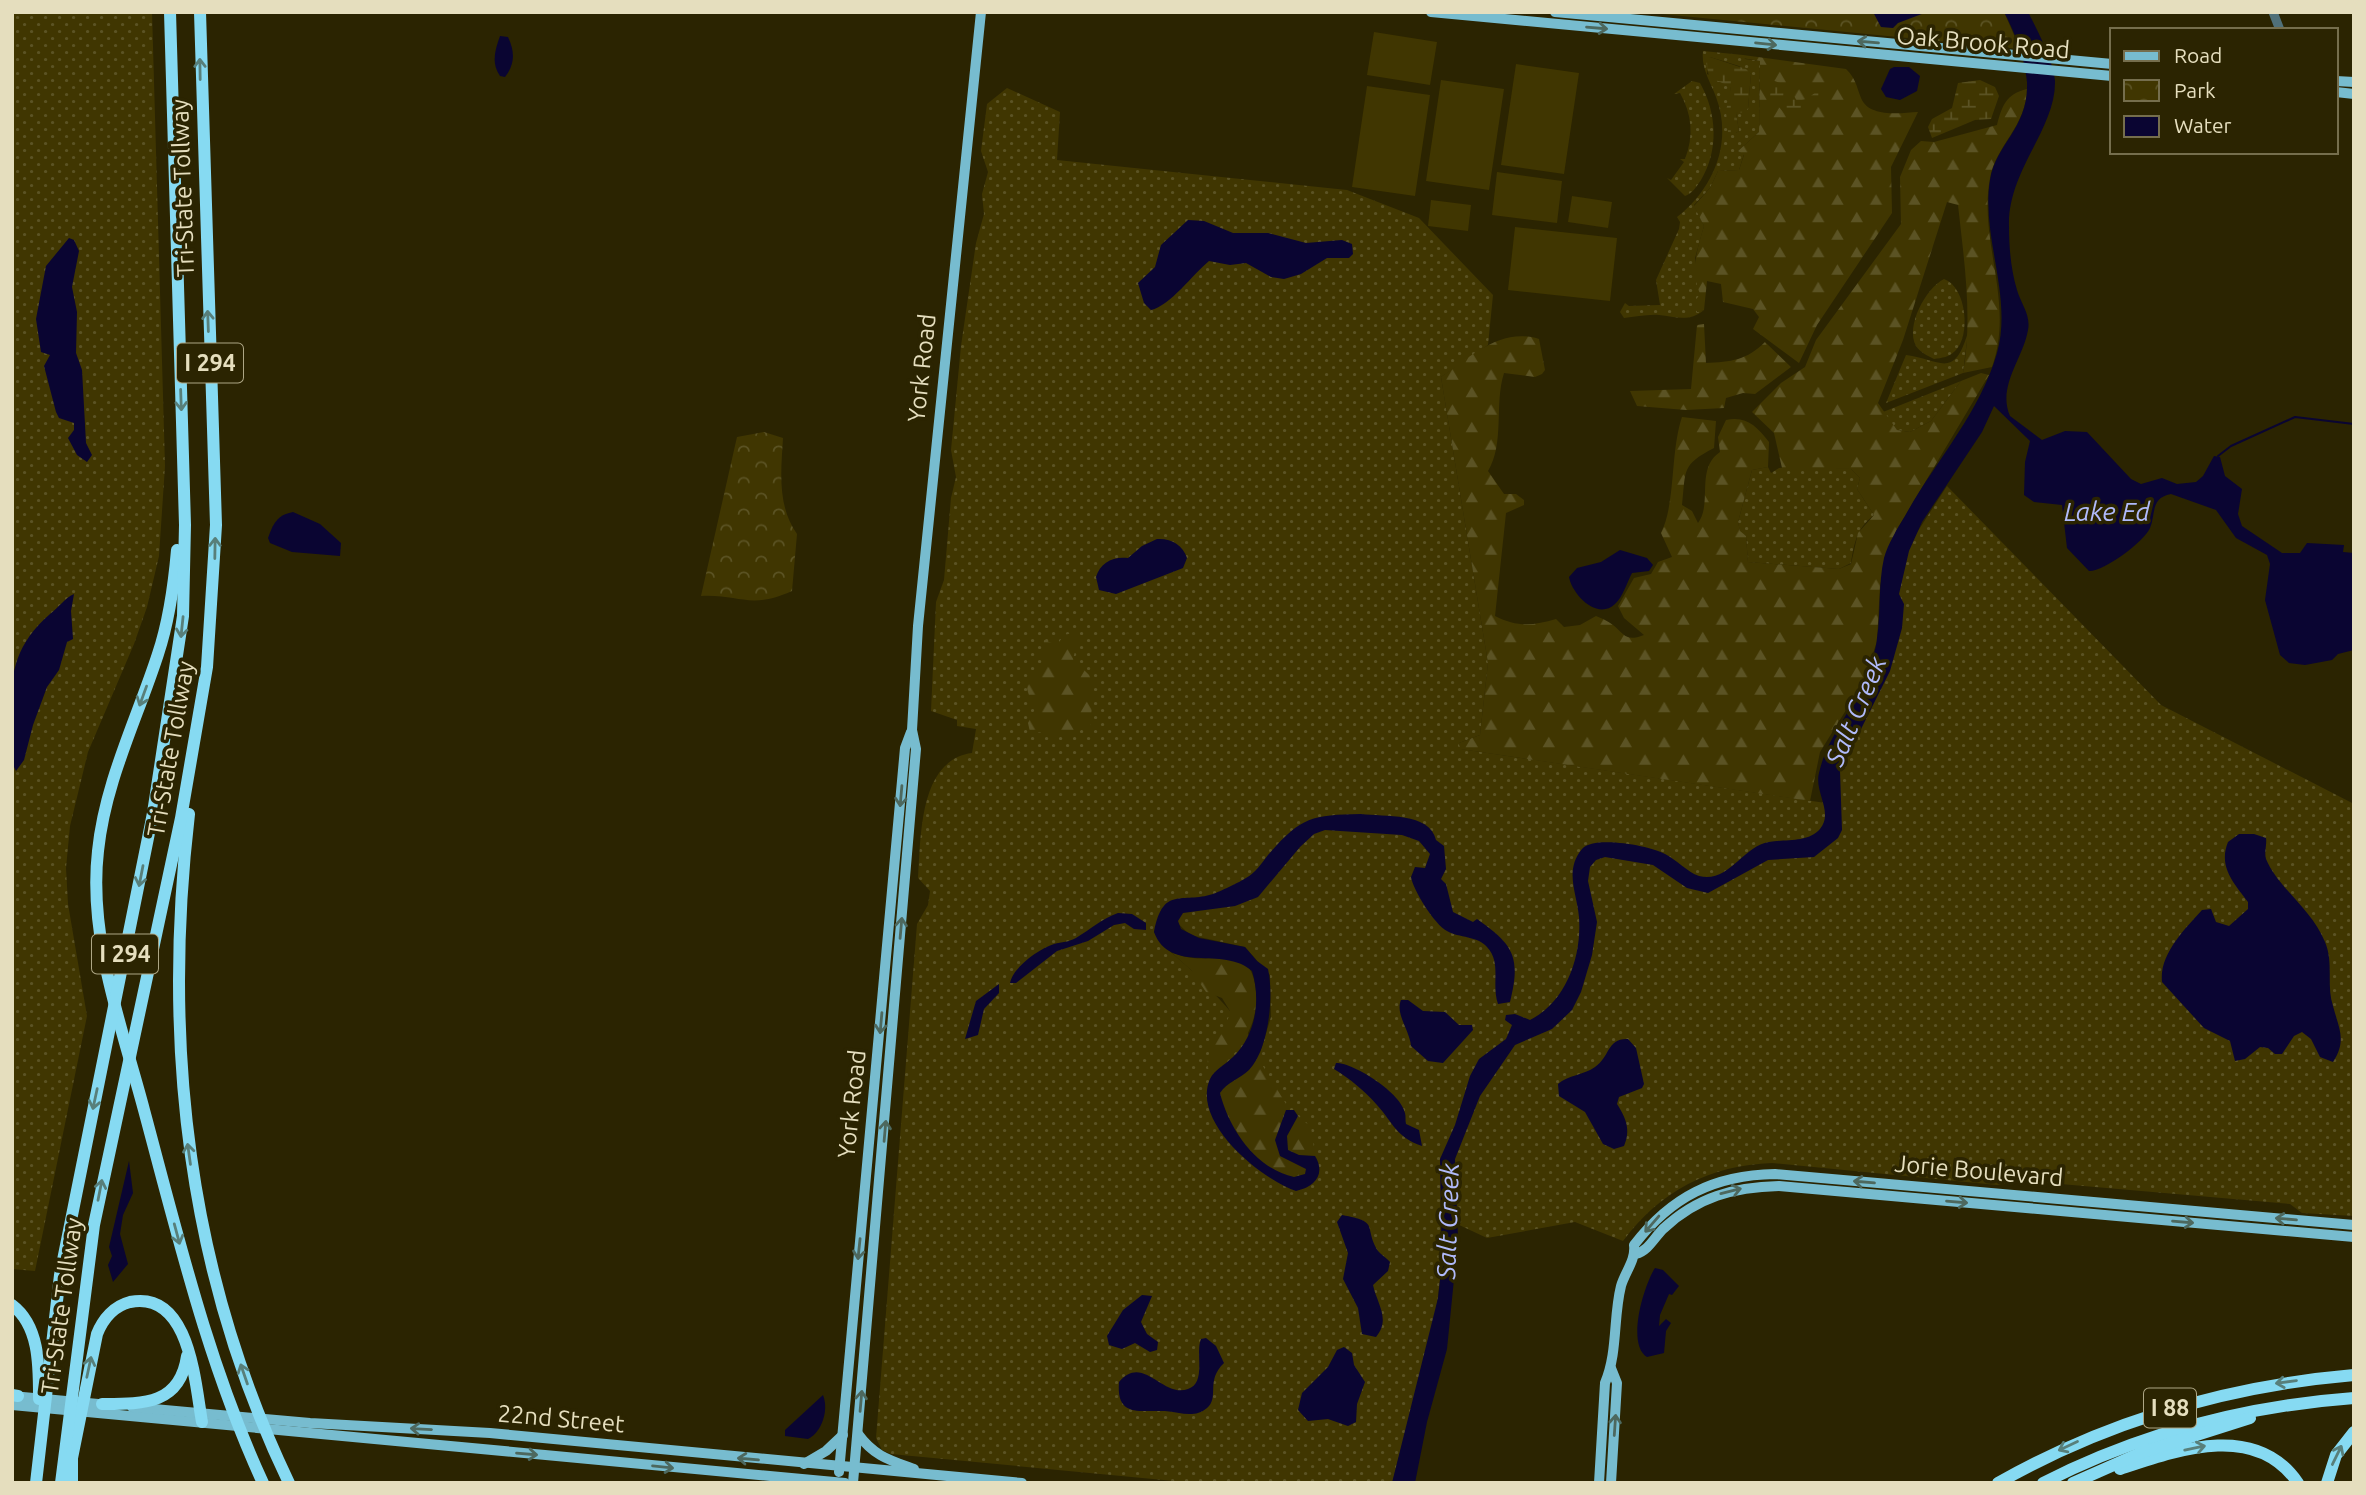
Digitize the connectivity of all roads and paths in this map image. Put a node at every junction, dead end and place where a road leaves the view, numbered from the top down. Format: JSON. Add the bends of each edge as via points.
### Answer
{"nodes":[{"id":1,"x":170,"y":12,"type":"edge"},
{"id":2,"x":200,"y":12,"type":"edge"},
{"id":3,"x":981,"y":12,"type":"edge"},
{"id":4,"x":1431,"y":12,"type":"edge"},
{"id":5,"x":1555,"y":12,"type":"edge"},
{"id":6,"x":2110,"y":64,"type":"edge"},
{"id":7,"x":2067,"y":66,"type":"junction"},
{"id":8,"x":2110,"y":76,"type":"edge"},
{"id":9,"x":183,"y":461,"type":"junction"},
{"id":10,"x":201,"y":714,"type":"junction"},
{"id":11,"x":912,"y":730,"type":"junction"},
{"id":12,"x":2354,"y":1225,"type":"edge"},
{"id":13,"x":2354,"y":1237,"type":"edge"},
{"id":14,"x":1636,"y":1255,"type":"junction"},
{"id":15,"x":12,"y":1306,"type":"edge"},
{"id":16,"x":188,"y":1349,"type":"junction"},
{"id":17,"x":75,"y":1355,"type":"junction"},
{"id":18,"x":1611,"y":1368,"type":"junction"},
{"id":19,"x":2354,"y":1375,"type":"edge"},
{"id":20,"x":2353,"y":1398,"type":"edge"},
{"id":21,"x":14,"y":1400,"type":"edge"},
{"id":22,"x":97,"y":1407,"type":"junction"},
{"id":23,"x":201,"y":1417,"type":"junction"},
{"id":24,"x":290,"y":1425,"type":"junction"},
{"id":25,"x":2354,"y":1432,"type":"edge"},
{"id":26,"x":858,"y":1434,"type":"junction"},
{"id":27,"x":843,"y":1435,"type":"junction"},
{"id":28,"x":40,"y":1444,"type":"junction"},
{"id":29,"x":72,"y":1458,"type":"junction"},
{"id":30,"x":804,"y":1464,"type":"junction"},
{"id":31,"x":840,"y":1467,"type":"junction"},
{"id":32,"x":855,"y":1469,"type":"junction"},
{"id":33,"x":929,"y":1475,"type":"junction"},
{"id":34,"x":804,"y":1481,"type":"edge"},
{"id":35,"x":838,"y":1482,"type":"edge"},
{"id":36,"x":36,"y":1483,"type":"edge"},
{"id":37,"x":61,"y":1483,"type":"edge"},
{"id":38,"x":72,"y":1483,"type":"edge"},
{"id":39,"x":263,"y":1483,"type":"edge"},
{"id":40,"x":289,"y":1483,"type":"edge"},
{"id":41,"x":845,"y":1483,"type":"edge"},
{"id":42,"x":853,"y":1483,"type":"edge"},
{"id":43,"x":1021,"y":1483,"type":"edge"},
{"id":44,"x":1599,"y":1483,"type":"edge"},
{"id":45,"x":1611,"y":1483,"type":"edge"},
{"id":46,"x":1998,"y":1483,"type":"edge"},
{"id":47,"x":2043,"y":1483,"type":"edge"},
{"id":48,"x":2073,"y":1483,"type":"edge"},
{"id":49,"x":2083,"y":1483,"type":"edge"},
{"id":50,"x":2298,"y":1483,"type":"edge"},
{"id":51,"x":2327,"y":1483,"type":"edge"}],
"edges":[{"from":1,"to":9,"type":"highway","name":"Tri-State Tollway","number":"I 294","one_way":true},
{"from":10,"to":2,"type":"highway","name":"Tri-State Tollway","number":"I 294","one_way":true,"via":[[216,525]]},
{"from":3,"to":11,"type":"main road","name":"York Road","via":[[937,416]]},
{"from":4,"to":7,"type":"main road","name":"Oak Brook Road","one_way":true,"via":[[2013,67]]},
{"from":7,"to":5,"type":"main road","name":"Oak Brook Road","one_way":true,"via":[[2008,55]]},
{"from":6,"to":7,"type":"main road","name":"Oak Brook Road"},
{"from":7,"to":8,"type":"main road","name":"Oak Brook Road"},
{"from":9,"to":28,"type":"highway","name":"Tri-State Tollway","number":"I 294","one_way":true,"via":[[183,616],[172,708],[67,1237]]},
{"from":9,"to":39,"type":"highway","one_way":true,"via":[[169,616],[105,808],[97,854],[98,916],[134,1073],[206,1335]]},
{"from":17,"to":10,"type":"highway","name":"Tri-State Tollway","number":"I 294","one_way":true,"via":[[93,1225]]},
{"from":40,"to":10,"type":"highway","one_way":true,"via":[[222,1307],[200,1218],[186,1126],[178,1032],[178,955]]},
{"from":26,"to":11,"type":"main road","name":"York Road","one_way":true,"via":[[916,749]]},
{"from":11,"to":27,"type":"main road","name":"York Road","one_way":true,"via":[[905,748]]},
{"from":12,"to":14,"type":"main road","name":"Jorie Boulevard","one_way":true,"via":[[1755,1174],[1714,1182],[1672,1204],[1634,1245]]},
{"from":14,"to":13,"type":"main road","name":"Jorie Boulevard","one_way":true,"via":[[1698,1202],[1752,1186]]},
{"from":14,"to":18,"type":"main road","name":"Jorie Boulevard","via":[[1619,1294]]},
{"from":15,"to":28,"type":"highway","via":[[27,1319],[34,1341]]},
{"from":16,"to":22,"type":"highway","via":[[181,1379],[170,1393],[145,1402]]},
{"from":16,"to":23,"type":"highway"},
{"from":29,"to":16,"type":"highway","one_way":true,"via":[[93,1346],[109,1314],[135,1301],[160,1306],[176,1321]]},
{"from":17,"to":29,"type":"highway"},
{"from":17,"to":37,"type":"highway","name":"Tri-State Tollway","number":"I 294"},
{"from":18,"to":44,"type":"main road","name":"Jorie Boulevard","via":[[1605,1383]]},
{"from":45,"to":18,"type":"main road","name":"Jorie Boulevard","one_way":true,"via":[[1617,1384]]},
{"from":19,"to":46,"type":"highway","number":"I 88","one_way":true,"via":[[2275,1384],[2161,1410],[2075,1443]]},
{"from":20,"to":47,"type":"highway","number":"I 88","via":[[2280,1406],[2193,1424],[2116,1450]]},
{"from":20,"to":48,"type":"highway","number":"I 88","via":[[2257,1416],[2181,1438]]},
{"from":21,"to":22,"type":"main road","name":"22nd Street"},
{"from":22,"to":23,"type":"main road","name":"22nd Street"},
{"from":23,"to":24,"type":"main road","name":"22nd Street"},
{"from":30,"to":24,"type":"main road","name":"22nd Street","one_way":true,"via":[[490,1433]]},
{"from":24,"to":34,"type":"main road","name":"22nd Street","one_way":true},
{"from":51,"to":25,"type":"highway","one_way":true,"via":[[2336,1455]]},
{"from":26,"to":32,"type":"main road","name":"York Road"},
{"from":26,"to":33,"type":"main road","via":[[882,1458]]},
{"from":27,"to":30,"type":"main road"},
{"from":27,"to":31,"type":"main road","name":"York Road"},
{"from":28,"to":36,"type":"highway","name":"Tri-State Tollway","number":"I 294"},
{"from":29,"to":38,"type":"highway"},
{"from":30,"to":31,"type":"main road","name":"22nd Street"},
{"from":31,"to":32,"type":"main road","name":"22nd Street"},
{"from":31,"to":35,"type":"main road","name":"York Road"},
{"from":32,"to":33,"type":"main road","name":"22nd Street"},
{"from":32,"to":42,"type":"main road","name":"York Road"},
{"from":33,"to":43,"type":"main road","name":"22nd Street"},
{"from":34,"to":35,"type":"main road","name":"22nd Street"},
{"from":35,"to":41,"type":"main road","name":"22nd Street"},
{"from":49,"to":50,"type":"highway","one_way":true,"via":[[2174,1453],[2230,1444],[2278,1461]]}]}
